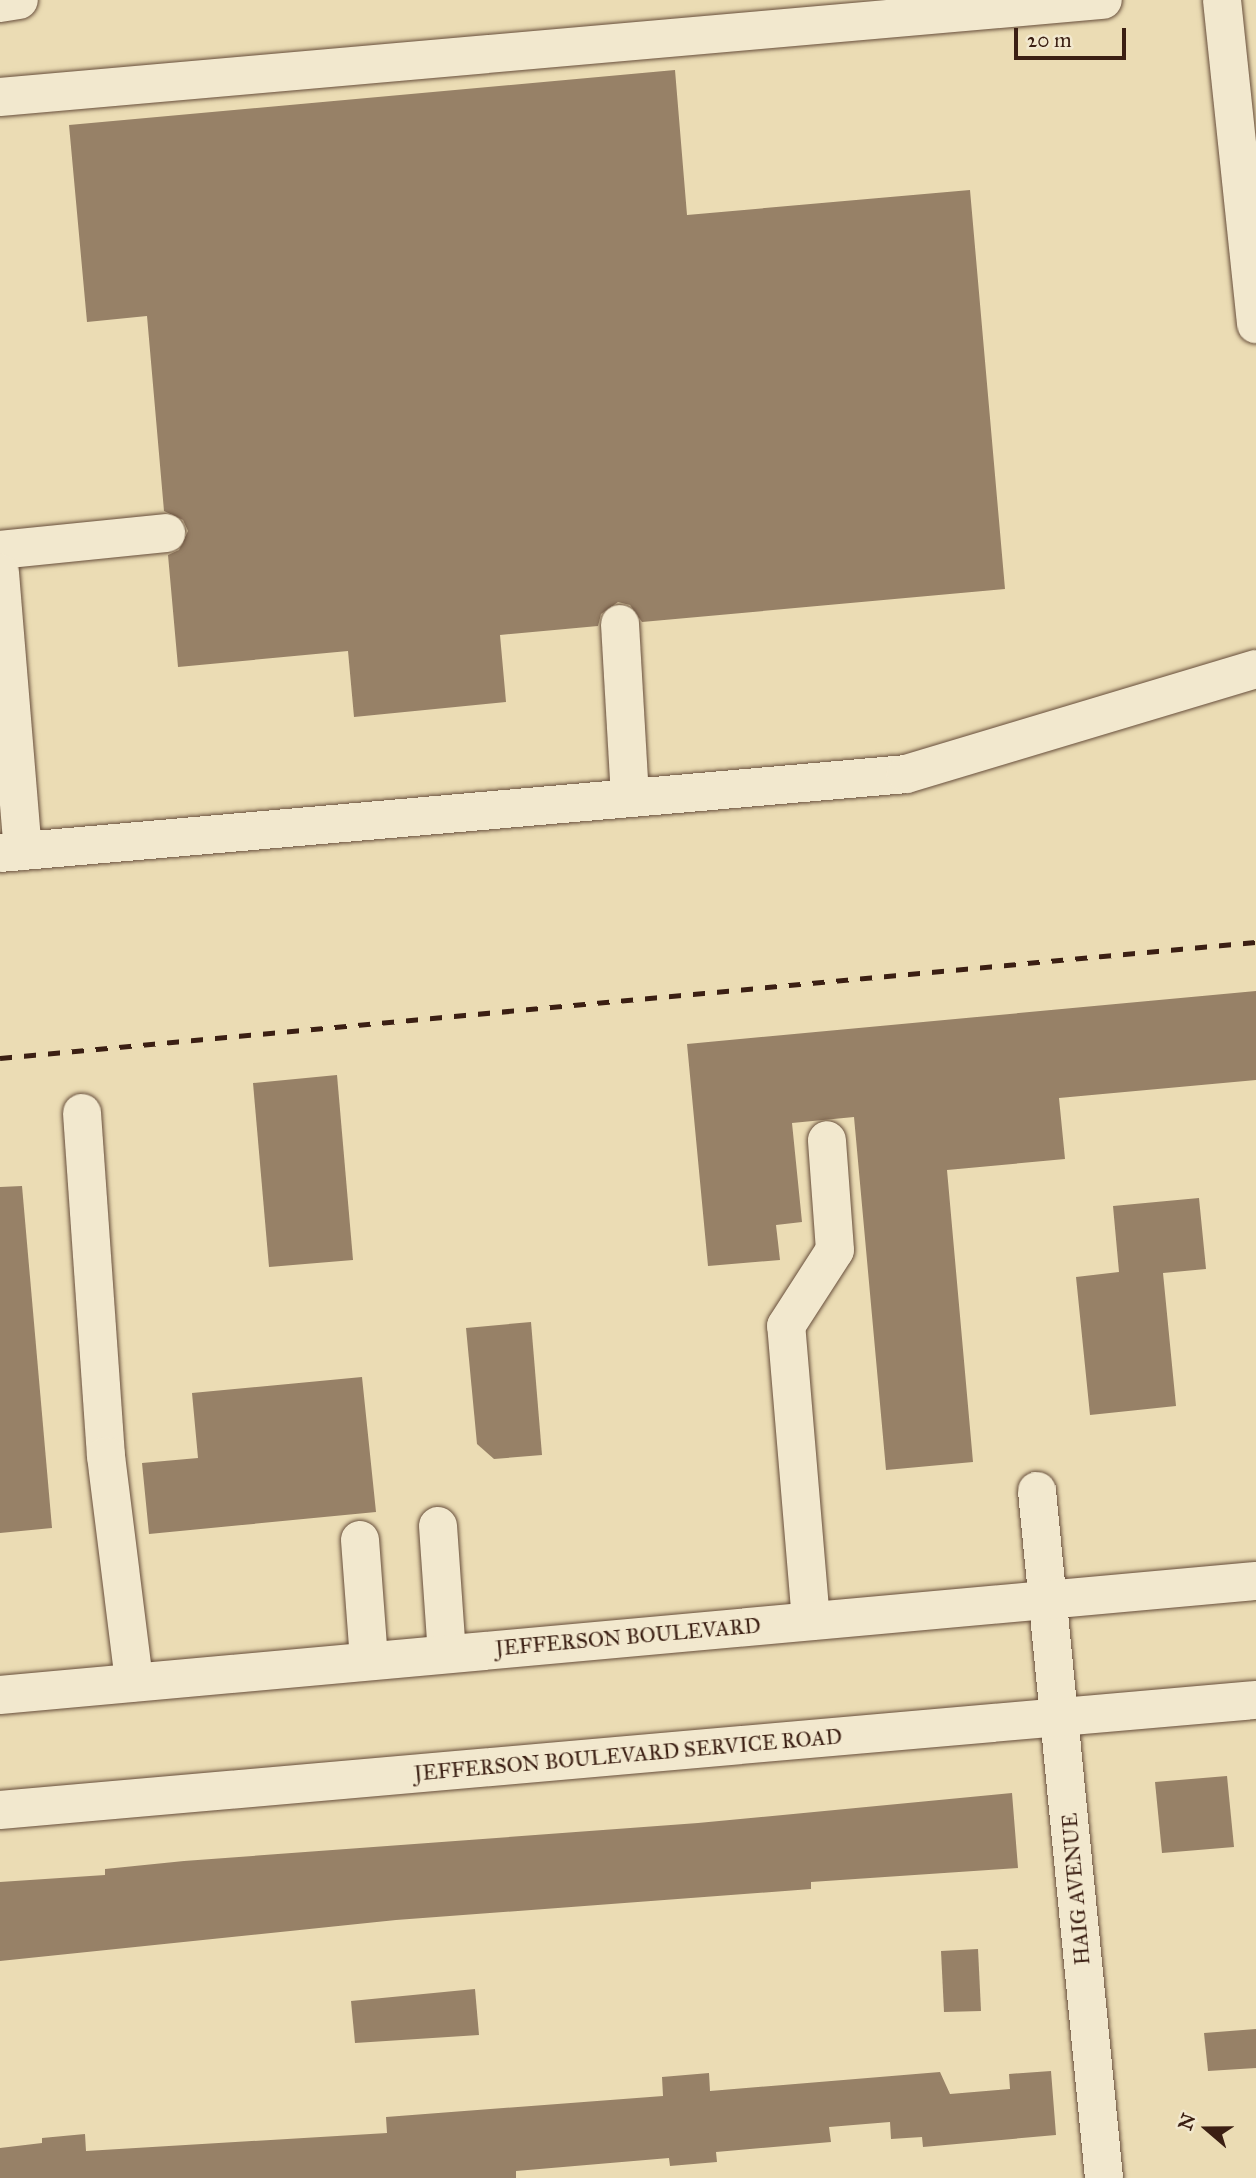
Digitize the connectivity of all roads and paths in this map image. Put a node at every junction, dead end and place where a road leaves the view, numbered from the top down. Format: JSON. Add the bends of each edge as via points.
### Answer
{"nodes":[{"id":1,"x":19,"y":0,"type":"edge"},
{"id":2,"x":1103,"y":0,"type":"edge"},
{"id":3,"x":1222,"y":0,"type":"edge"},
{"id":4,"x":0,"y":3,"type":"edge"},
{"id":5,"x":0,"y":97,"type":"edge"},
{"id":6,"x":1256,"y":324,"type":"edge"},
{"id":7,"x":166,"y":533,"type":"dead end"},
{"id":8,"x":0,"y":550,"type":"edge"},
{"id":9,"x":0,"y":573,"type":"edge"},
{"id":10,"x":620,"y":624,"type":"dead end"},
{"id":11,"x":1256,"y":669,"type":"edge"},
{"id":12,"x":630,"y":798,"type":"junction"},
{"id":13,"x":11,"y":852,"type":"edge"},
{"id":14,"x":82,"y":1113,"type":"dead end"},
{"id":15,"x":827,"y":1140,"type":"dead end"},
{"id":16,"x":1037,"y":1491,"type":"dead end"},
{"id":17,"x":438,"y":1526,"type":"dead end"},
{"id":18,"x":360,"y":1540,"type":"dead end"},
{"id":19,"x":1256,"y":1581,"type":"edge"},
{"id":20,"x":1049,"y":1600,"type":"junction"},
{"id":21,"x":811,"y":1621,"type":"junction"},
{"id":22,"x":447,"y":1654,"type":"junction"},
{"id":23,"x":369,"y":1661,"type":"junction"},
{"id":24,"x":134,"y":1682,"type":"junction"},
{"id":25,"x":0,"y":1695,"type":"edge"},
{"id":26,"x":1256,"y":1700,"type":"edge"},
{"id":27,"x":1060,"y":1717,"type":"junction"},
{"id":28,"x":0,"y":1810,"type":"edge"},
{"id":29,"x":1104,"y":2178,"type":"edge"}],
"edges":[{"from":1,"to":4,"type":"street"},
{"from":2,"to":5,"type":"street"},
{"from":3,"to":6,"type":"street"},
{"from":7,"to":8,"type":"street"},
{"from":9,"to":13,"type":"street"},
{"from":10,"to":12,"type":"street"},
{"from":11,"to":12,"type":"street","via":[[906,774]]},
{"from":12,"to":13,"type":"street"},
{"from":14,"to":24,"type":"street","via":[[106,1456]]},
{"from":15,"to":21,"type":"street","via":[[835,1250],[786,1326]]},
{"from":16,"to":20,"type":"street","name":"HAIG AVENUE"},
{"from":17,"to":22,"type":"street"},
{"from":18,"to":23,"type":"street"},
{"from":19,"to":20,"type":"street","name":"JEFFERSON BOULEVARD"},
{"from":20,"to":21,"type":"street","name":"JEFFERSON BOULEVARD"},
{"from":20,"to":27,"type":"street","name":"HAIG AVENUE"},
{"from":21,"to":22,"type":"street","name":"JEFFERSON BOULEVARD"},
{"from":22,"to":23,"type":"street","name":"JEFFERSON BOULEVARD"},
{"from":23,"to":24,"type":"street","name":"JEFFERSON BOULEVARD"},
{"from":24,"to":25,"type":"street","name":"JEFFERSON BOULEVARD"},
{"from":26,"to":27,"type":"street","name":"JEFFERSON BOULEVARD SERVICE ROAD"},
{"from":27,"to":28,"type":"street","name":"JEFFERSON BOULEVARD SERVICE ROAD"},
{"from":27,"to":29,"type":"street","name":"HAIG AVENUE"}]}
